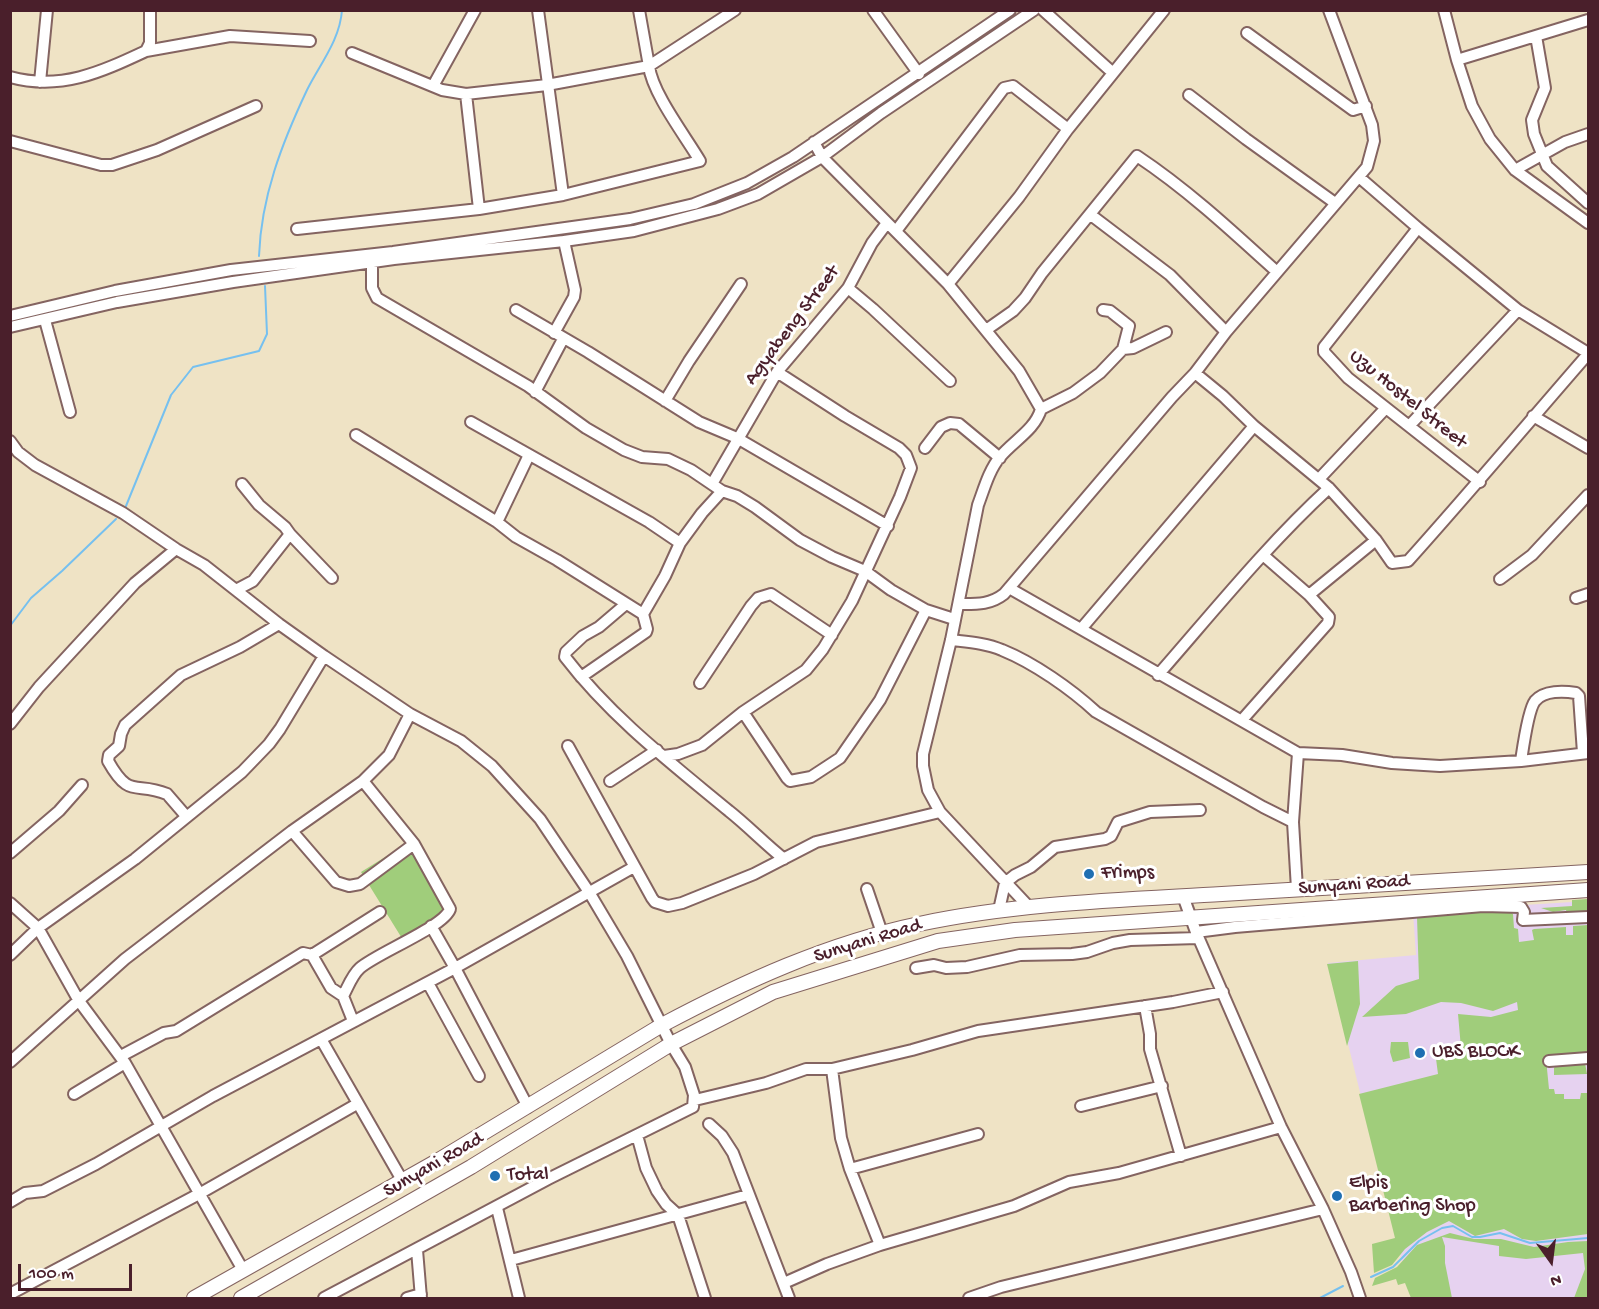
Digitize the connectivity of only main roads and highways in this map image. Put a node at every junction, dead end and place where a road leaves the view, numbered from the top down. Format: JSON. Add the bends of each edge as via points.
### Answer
{"nodes":[{"id":1,"x":1588,"y":872,"type":"edge"},
{"id":2,"x":1588,"y":890,"type":"edge"},
{"id":3,"x":250,"y":1296,"type":"edge"},
{"id":4,"x":194,"y":1299,"type":"edge"}],
"edges":[{"from":1,"to":4,"type":"main road","via":[[1029,907],[882,933],[738,986],[662,1025],[528,1107]]},
{"from":2,"to":3,"type":"main road","name":"Sunyani Road","via":[[1014,930],[938,941],[773,992],[671,1044]]}]}
